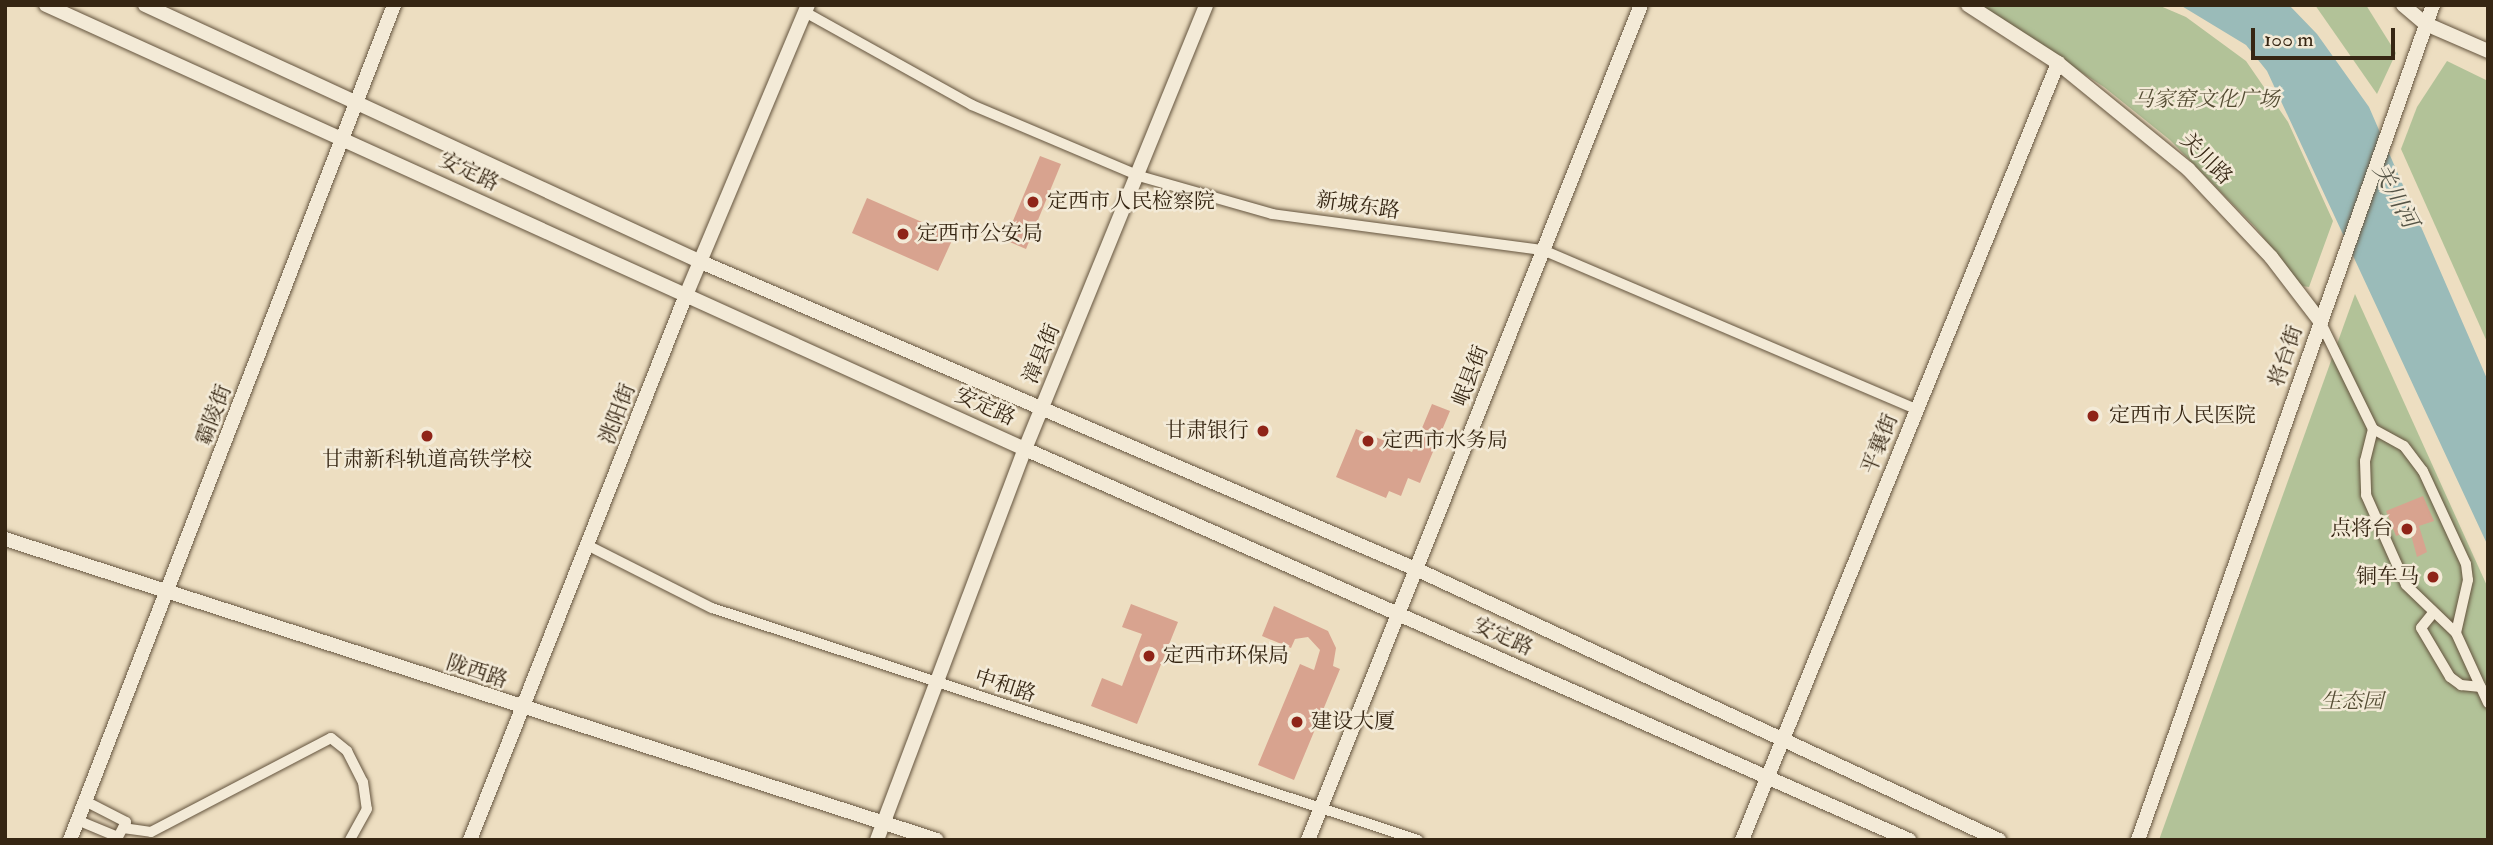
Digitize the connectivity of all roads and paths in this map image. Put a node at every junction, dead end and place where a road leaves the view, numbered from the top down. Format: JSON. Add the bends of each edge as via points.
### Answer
{"nodes":[{"id":1,"x":46,"y":5,"type":"edge"},
{"id":2,"x":145,"y":5,"type":"edge"},
{"id":3,"x":394,"y":5,"type":"edge"},
{"id":4,"x":1206,"y":5,"type":"edge"},
{"id":5,"x":1642,"y":5,"type":"edge"},
{"id":6,"x":1968,"y":5,"type":"edge"},
{"id":7,"x":2403,"y":5,"type":"edge"},
{"id":8,"x":2433,"y":5,"type":"edge"},
{"id":9,"x":806,"y":9,"type":"edge"},
{"id":10,"x":2426,"y":24,"type":"junction"},
{"id":11,"x":2488,"y":51,"type":"edge"},
{"id":12,"x":2057,"y":63,"type":"junction"},
{"id":13,"x":357,"y":103,"type":"junction"},
{"id":14,"x":345,"y":137,"type":"junction"},
{"id":15,"x":1139,"y":176,"type":"junction"},
{"id":16,"x":1543,"y":250,"type":"junction"},
{"id":17,"x":701,"y":262,"type":"junction"},
{"id":18,"x":686,"y":295,"type":"junction"},
{"id":19,"x":2320,"y":321,"type":"junction"},
{"id":20,"x":1916,"y":409,"type":"junction"},
{"id":21,"x":1041,"y":411,"type":"junction"},
{"id":22,"x":2373,"y":429,"type":"junction"},
{"id":23,"x":1025,"y":449,"type":"junction"},
{"id":24,"x":5,"y":539,"type":"edge"},
{"id":25,"x":589,"y":546,"type":"junction"},
{"id":26,"x":1418,"y":570,"type":"junction"},
{"id":27,"x":167,"y":592,"type":"junction"},
{"id":28,"x":2433,"y":613,"type":"junction"},
{"id":29,"x":1400,"y":614,"type":"junction"},
{"id":30,"x":2456,"y":633,"type":"junction"},
{"id":31,"x":937,"y":684,"type":"junction"},
{"id":32,"x":2481,"y":687,"type":"junction"},
{"id":33,"x":2488,"y":702,"type":"edge"},
{"id":34,"x":523,"y":709,"type":"junction"},
{"id":35,"x":1782,"y":742,"type":"junction"},
{"id":36,"x":1766,"y":776,"type":"junction"},
{"id":37,"x":85,"y":802,"type":"junction"},
{"id":38,"x":1320,"y":808,"type":"junction"},
{"id":39,"x":77,"y":820,"type":"junction"},
{"id":40,"x":884,"y":823,"type":"junction"},
{"id":41,"x":119,"y":835,"type":"edge"},
{"id":42,"x":70,"y":840,"type":"edge"},
{"id":43,"x":350,"y":840,"type":"edge"},
{"id":44,"x":470,"y":840,"type":"edge"},
{"id":45,"x":877,"y":840,"type":"edge"},
{"id":46,"x":937,"y":840,"type":"edge"},
{"id":47,"x":1308,"y":840,"type":"edge"},
{"id":48,"x":1418,"y":840,"type":"edge"},
{"id":49,"x":1742,"y":840,"type":"edge"},
{"id":50,"x":1909,"y":840,"type":"edge"},
{"id":51,"x":1999,"y":840,"type":"edge"},
{"id":52,"x":2138,"y":840,"type":"edge"}],
"edges":[{"from":1,"to":14,"type":"street","name":"安定路"},
{"from":2,"to":13,"type":"street","name":"安定路"},
{"from":3,"to":13,"type":"street","name":"霸陵街"},
{"from":4,"to":15,"type":"street","name":"漳县街"},
{"from":5,"to":16,"type":"street","name":"岷县街"},
{"from":6,"to":12,"type":"street","name":"关川路"},
{"from":7,"to":10,"type":"street"},
{"from":8,"to":10,"type":"street","name":"将台街"},
{"from":9,"to":15,"type":"street","name":"新城东路","via":[[972,105]]},
{"from":9,"to":17,"type":"street","name":"洮阳街"},
{"from":10,"to":11,"type":"street"},
{"from":10,"to":19,"type":"street","name":"将台街"},
{"from":12,"to":19,"type":"street","name":"关川路","via":[[2188,169],[2271,257]]},
{"from":12,"to":20,"type":"street","name":"平襄街"},
{"from":13,"to":14,"type":"street","name":"霸陵街"},
{"from":13,"to":17,"type":"street","name":"安定路"},
{"from":14,"to":18,"type":"street","name":"安定路"},
{"from":14,"to":27,"type":"street","name":"霸陵街"},
{"from":15,"to":16,"type":"street","name":"新城东路","via":[[1272,214]]},
{"from":15,"to":21,"type":"street","name":"漳县街"},
{"from":16,"to":20,"type":"street","name":"新城东路"},
{"from":16,"to":26,"type":"street","name":"岷县街"},
{"from":17,"to":18,"type":"street","name":"洮阳街"},
{"from":17,"to":21,"type":"street","name":"安定路"},
{"from":18,"to":23,"type":"street","name":"安定路"},
{"from":18,"to":25,"type":"street","name":"洮阳街"},
{"from":19,"to":22,"type":"street"},
{"from":19,"to":52,"type":"street","name":"将台街"},
{"from":20,"to":35,"type":"street","name":"平襄街"},
{"from":21,"to":23,"type":"street","name":"漳县街"},
{"from":21,"to":26,"type":"street","name":"安定路"},
{"from":22,"to":28,"type":"street","via":[[2364,470],[2366,495],[2406,585]]},
{"from":22,"to":30,"type":"street","via":[[2414,458],[2466,564],[2468,580]]},
{"from":23,"to":29,"type":"street","name":"安定路"},
{"from":23,"to":31,"type":"street","name":"漳县街"},
{"from":24,"to":27,"type":"street","name":"陇西路"},
{"from":25,"to":31,"type":"street","name":"中和路","via":[[712,608]]},
{"from":25,"to":34,"type":"street","name":"洮阳街"},
{"from":26,"to":29,"type":"street","name":"岷县街"},
{"from":26,"to":35,"type":"street","name":"安定路"},
{"from":27,"to":34,"type":"street","name":"陇西路"},
{"from":27,"to":37,"type":"street","name":"霸陵街"},
{"from":28,"to":30,"type":"street"},
{"from":28,"to":32,"type":"street","via":[[2421,628],[2450,677],[2461,685]]},
{"from":29,"to":36,"type":"street","name":"安定路"},
{"from":29,"to":38,"type":"street","name":"岷县街"},
{"from":30,"to":32,"type":"street"},
{"from":31,"to":38,"type":"street","name":"中和路"},
{"from":31,"to":40,"type":"street","name":"漳县街"},
{"from":32,"to":33,"type":"street"},
{"from":34,"to":40,"type":"street","name":"陇西路"},
{"from":34,"to":44,"type":"street","name":"洮阳街"},
{"from":35,"to":36,"type":"street","name":"平襄街"},
{"from":35,"to":51,"type":"street","name":"安定路"},
{"from":36,"to":49,"type":"street","name":"平襄街"},
{"from":36,"to":50,"type":"street","name":"安定路"},
{"from":37,"to":39,"type":"street","name":"霸陵街"},
{"from":37,"to":41,"type":"street","via":[[126,822]]},
{"from":38,"to":47,"type":"street","name":"岷县街"},
{"from":38,"to":48,"type":"street","name":"中和路"},
{"from":39,"to":41,"type":"street"},
{"from":39,"to":42,"type":"street","name":"霸陵街"},
{"from":40,"to":45,"type":"street","name":"漳县街"},
{"from":40,"to":46,"type":"street","name":"陇西路"},
{"from":41,"to":43,"type":"street","via":[[151,832],[331,738],[347,751],[363,782],[367,809]]}]}
